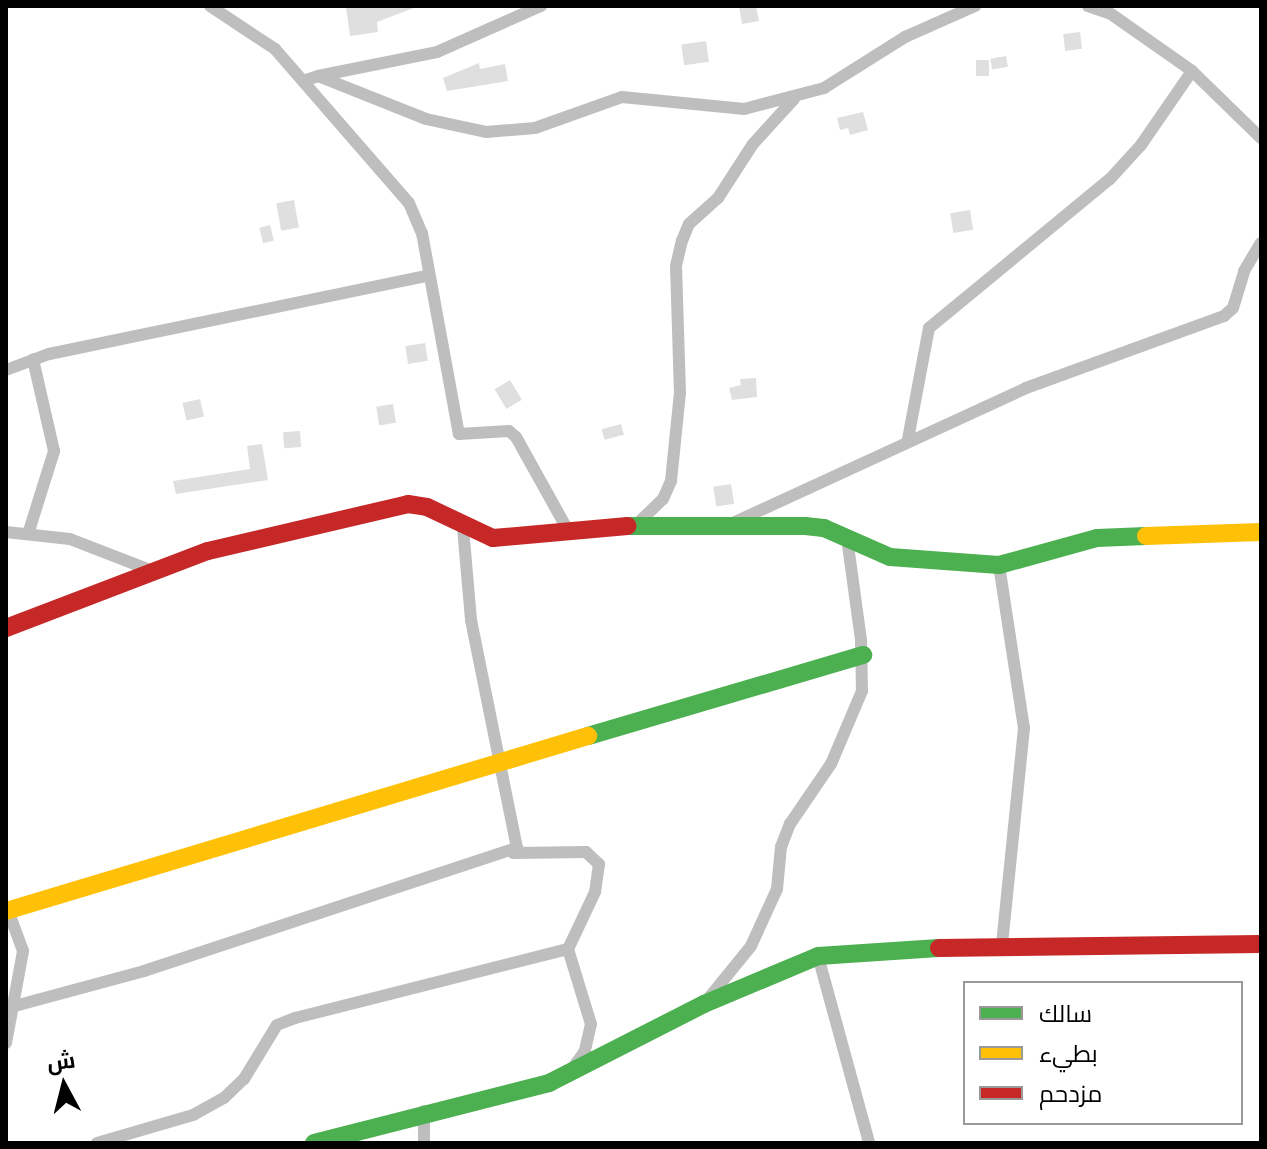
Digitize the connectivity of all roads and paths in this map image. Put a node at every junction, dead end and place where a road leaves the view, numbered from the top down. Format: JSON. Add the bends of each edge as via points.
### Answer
{"nodes":[{"id":1,"x":210,"y":6,"type":"edge"},
{"id":2,"x":541,"y":6,"type":"edge"},
{"id":3,"x":975,"y":6,"type":"edge"},
{"id":4,"x":1088,"y":6,"type":"edge"},
{"id":5,"x":1192,"y":71,"type":"junction"},
{"id":6,"x":318,"y":76,"type":"junction"},
{"id":7,"x":303,"y":81,"type":"junction"},
{"id":8,"x":796,"y":97,"type":"junction"},
{"id":9,"x":1261,"y":138,"type":"edge"},
{"id":10,"x":1261,"y":243,"type":"edge"},
{"id":11,"x":429,"y":275,"type":"junction"},
{"id":12,"x":33,"y":359,"type":"junction"},
{"id":13,"x":6,"y":370,"type":"edge"},
{"id":14,"x":908,"y":439,"type":"junction"},
{"id":15,"x":636,"y":525,"type":"junction"},
{"id":16,"x":728,"y":525,"type":"junction"},
{"id":17,"x":463,"y":528,"type":"junction"},
{"id":18,"x":29,"y":531,"type":"junction"},
{"id":19,"x":6,"y":532,"type":"edge"},
{"id":20,"x":1261,"y":532,"type":"edge"},
{"id":21,"x":570,"y":534,"type":"junction"},
{"id":22,"x":847,"y":538,"type":"junction"},
{"id":23,"x":999,"y":565,"type":"junction"},
{"id":24,"x":155,"y":572,"type":"junction"},
{"id":25,"x":6,"y":628,"type":"edge"},
{"id":26,"x":863,"y":655,"type":"junction"},
{"id":27,"x":500,"y":765,"type":"junction"},
{"id":28,"x":517,"y":848,"type":"junction"},
{"id":29,"x":7,"y":910,"type":"edge"},
{"id":30,"x":1261,"y":944,"type":"edge"},
{"id":31,"x":1002,"y":946,"type":"junction"},
{"id":32,"x":568,"y":949,"type":"junction"},
{"id":33,"x":818,"y":956,"type":"junction"},
{"id":34,"x":704,"y":1004,"type":"junction"},
{"id":35,"x":11,"y":1007,"type":"junction"},
{"id":36,"x":6,"y":1043,"type":"edge"},
{"id":37,"x":568,"y":1075,"type":"junction"},
{"id":38,"x":424,"y":1111,"type":"junction"},
{"id":39,"x":97,"y":1143,"type":"edge"},
{"id":40,"x":314,"y":1143,"type":"edge"},
{"id":41,"x":424,"y":1143,"type":"edge"},
{"id":42,"x":869,"y":1143,"type":"edge"}],
"edges":[{"from":1,"to":7,"type":"street","via":[[258,35]]},
{"from":2,"to":6,"type":"street","via":[[437,52]]},
{"from":3,"to":8,"type":"street","via":[[905,37],[824,88]]},
{"from":4,"to":5,"type":"street","via":[[1111,14]]},
{"from":5,"to":9,"type":"street"},
{"from":5,"to":14,"type":"street","via":[[1141,145],[1110,179],[929,328]]},
{"from":6,"to":7,"type":"street"},
{"from":6,"to":8,"type":"street","via":[[426,119],[486,132],[535,128],[622,97],[730,110]]},
{"from":7,"to":11,"type":"street","via":[[409,203]]},
{"from":8,"to":15,"type":"street","via":[[753,144],[718,198],[689,224],[682,241],[676,266],[680,379],[671,481],[663,499]]},
{"from":10,"to":14,"type":"street","via":[[1244,271],[1233,308],[1224,316],[1026,388]]},
{"from":11,"to":12,"type":"street"},
{"from":11,"to":21,"type":"street","via":[[459,434],[509,431],[516,437]]},
{"from":12,"to":13,"type":"street"},
{"from":12,"to":18,"type":"street","via":[[54,451]]},
{"from":14,"to":16,"type":"street"},
{"from":15,"to":16,"type":"street"},
{"from":15,"to":21,"type":"street"},
{"from":16,"to":22,"type":"street","via":[[824,528]]},
{"from":17,"to":21,"type":"street","via":[[515,540]]},
{"from":17,"to":24,"type":"street","via":[[427,507],[380,507],[208,551]]},
{"from":17,"to":27,"type":"street","via":[[471,620]]},
{"from":18,"to":19,"type":"street"},
{"from":18,"to":24,"type":"street","via":[[70,539]]},
{"from":20,"to":23,"type":"street","via":[[1097,538]]},
{"from":22,"to":23,"type":"street","via":[[890,557]]},
{"from":22,"to":26,"type":"street"},
{"from":23,"to":31,"type":"street","via":[[1024,728]]},
{"from":24,"to":25,"type":"street","via":[[109,584],[51,615]]},
{"from":26,"to":27,"type":"street","via":[[676,706]]},
{"from":26,"to":34,"type":"street","via":[[857,704],[831,764],[790,824],[769,908],[751,946]]},
{"from":27,"to":28,"type":"street"},
{"from":27,"to":29,"type":"street","via":[[237,838]]},
{"from":28,"to":32,"type":"street","via":[[513,853],[522,856],[586,852],[599,864],[595,892]]},
{"from":28,"to":35,"type":"street","via":[[144,971]]},
{"from":29,"to":35,"type":"street","via":[[23,951]]},
{"from":30,"to":31,"type":"street"},
{"from":31,"to":33,"type":"street"},
{"from":32,"to":37,"type":"street","via":[[591,1024],[585,1051]]},
{"from":32,"to":39,"type":"street","via":[[277,1025],[244,1079],[224,1098],[193,1115]]},
{"from":33,"to":34,"type":"street"},
{"from":33,"to":42,"type":"street"},
{"from":34,"to":37,"type":"street"},
{"from":35,"to":36,"type":"street"},
{"from":37,"to":38,"type":"street","via":[[517,1093]]},
{"from":38,"to":40,"type":"street"},
{"from":38,"to":41,"type":"street"}]}
